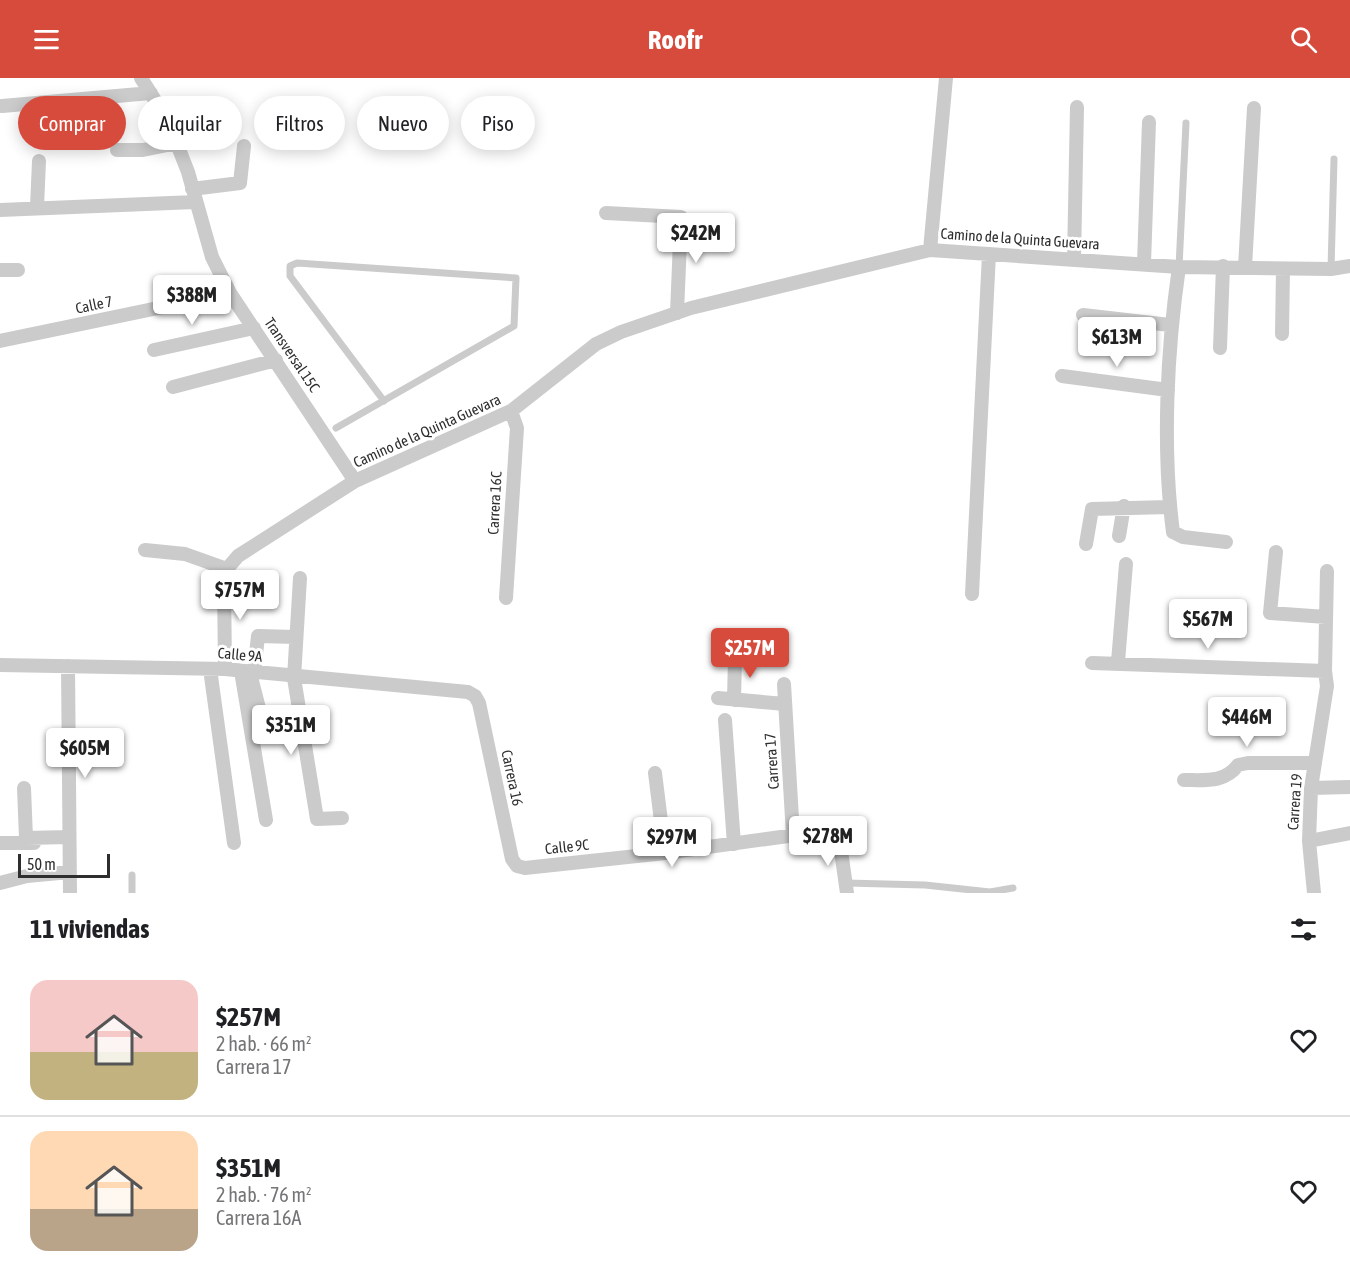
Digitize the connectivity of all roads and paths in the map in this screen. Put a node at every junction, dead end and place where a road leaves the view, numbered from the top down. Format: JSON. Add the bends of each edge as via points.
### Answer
{"nodes":[{"id":1,"x":141,"y":78,"type":"edge"},
{"id":2,"x":946,"y":78,"type":"edge"},
{"id":3,"x":151,"y":93,"type":"junction"},
{"id":4,"x":153,"y":96,"type":"edge"},
{"id":5,"x":2,"y":106,"type":"dead end"},
{"id":6,"x":1077,"y":107,"type":"dead end"},
{"id":7,"x":1254,"y":108,"type":"dead end"},
{"id":8,"x":1149,"y":122,"type":"dead end"},
{"id":9,"x":1186,"y":123,"type":"dead end"},
{"id":10,"x":243,"y":146,"type":"dead end"},
{"id":11,"x":179,"y":150,"type":"edge"},
{"id":12,"x":1334,"y":159,"type":"dead end"},
{"id":13,"x":39,"y":161,"type":"dead end"},
{"id":14,"x":193,"y":195,"type":"junction"},
{"id":15,"x":37,"y":207,"type":"junction"},
{"id":16,"x":0,"y":210,"type":"edge"},
{"id":17,"x":606,"y":213,"type":"dead end"},
{"id":18,"x":930,"y":250,"type":"junction"},
{"id":19,"x":988,"y":254,"type":"junction"},
{"id":20,"x":1074,"y":260,"type":"junction"},
{"id":21,"x":1144,"y":263,"type":"junction"},
{"id":22,"x":1223,"y":266,"type":"junction"},
{"id":23,"x":1350,"y":266,"type":"edge"},
{"id":24,"x":1179,"y":267,"type":"junction"},
{"id":25,"x":1245,"y":267,"type":"junction"},
{"id":26,"x":1283,"y":269,"type":"junction"},
{"id":27,"x":1331,"y":269,"type":"junction"},
{"id":28,"x":0,"y":270,"type":"edge"},
{"id":29,"x":18,"y":270,"type":"dead end"},
{"id":30,"x":230,"y":292,"type":"junction"},
{"id":31,"x":677,"y":313,"type":"junction"},
{"id":32,"x":1083,"y":315,"type":"dead end"},
{"id":33,"x":1170,"y":325,"type":"junction"},
{"id":34,"x":254,"y":328,"type":"junction"},
{"id":35,"x":1282,"y":334,"type":"dead end"},
{"id":36,"x":0,"y":341,"type":"edge"},
{"id":37,"x":1221,"y":348,"type":"dead end"},
{"id":38,"x":154,"y":350,"type":"dead end"},
{"id":39,"x":276,"y":360,"type":"junction"},
{"id":40,"x":1062,"y":376,"type":"dead end"},
{"id":41,"x":173,"y":387,"type":"dead end"},
{"id":42,"x":1168,"y":390,"type":"junction"},
{"id":43,"x":384,"y":401,"type":"junction"},
{"id":44,"x":511,"y":411,"type":"junction"},
{"id":45,"x":331,"y":431,"type":"junction"},
{"id":46,"x":356,"y":481,"type":"junction"},
{"id":47,"x":1124,"y":506,"type":"junction"},
{"id":48,"x":1169,"y":507,"type":"junction"},
{"id":49,"x":1119,"y":536,"type":"dead end"},
{"id":50,"x":1226,"y":542,"type":"dead end"},
{"id":51,"x":1086,"y":544,"type":"dead end"},
{"id":52,"x":145,"y":550,"type":"dead end"},
{"id":53,"x":1276,"y":552,"type":"dead end"},
{"id":54,"x":1126,"y":564,"type":"dead end"},
{"id":55,"x":227,"y":569,"type":"junction"},
{"id":56,"x":1327,"y":571,"type":"dead end"},
{"id":57,"x":300,"y":578,"type":"dead end"},
{"id":58,"x":972,"y":594,"type":"dead end"},
{"id":59,"x":506,"y":598,"type":"dead end"},
{"id":60,"x":1326,"y":617,"type":"junction"},
{"id":61,"x":296,"y":637,"type":"junction"},
{"id":62,"x":735,"y":658,"type":"dead end"},
{"id":63,"x":1118,"y":662,"type":"junction"},
{"id":64,"x":1092,"y":663,"type":"dead end"},
{"id":65,"x":0,"y":665,"type":"edge"},
{"id":66,"x":68,"y":666,"type":"junction"},
{"id":67,"x":218,"y":669,"type":"junction"},
{"id":68,"x":1325,"y":671,"type":"junction"},
{"id":69,"x":248,"y":672,"type":"junction"},
{"id":70,"x":294,"y":678,"type":"junction"},
{"id":71,"x":784,"y":684,"type":"dead end"},
{"id":72,"x":475,"y":696,"type":"joint"},
{"id":73,"x":718,"y":698,"type":"dead end"},
{"id":74,"x":735,"y":700,"type":"junction"},
{"id":75,"x":785,"y":704,"type":"junction"},
{"id":76,"x":725,"y":720,"type":"dead end"},
{"id":77,"x":263,"y":724,"type":"dead end"},
{"id":78,"x":1315,"y":763,"type":"junction"},
{"id":79,"x":655,"y":773,"type":"dead end"},
{"id":80,"x":1184,"y":780,"type":"dead end"},
{"id":81,"x":1350,"y":787,"type":"edge"},
{"id":82,"x":24,"y":788,"type":"dead end"},
{"id":83,"x":1311,"y":788,"type":"junction"},
{"id":84,"x":342,"y":818,"type":"dead end"},
{"id":85,"x":266,"y":820,"type":"dead end"},
{"id":86,"x":1350,"y":833,"type":"edge"},
{"id":87,"x":794,"y":835,"type":"junction"},
{"id":88,"x":69,"y":840,"type":"junction"},
{"id":89,"x":1309,"y":841,"type":"junction"},
{"id":90,"x":0,"y":843,"type":"edge"},
{"id":91,"x":234,"y":843,"type":"dead end"},
{"id":92,"x":734,"y":844,"type":"junction"},
{"id":93,"x":665,"y":853,"type":"junction"},
{"id":94,"x":517,"y":866,"type":"joint"},
{"id":95,"x":70,"y":872,"type":"junction"},
{"id":96,"x":132,"y":875,"type":"dead end"},
{"id":97,"x":0,"y":883,"type":"edge"},
{"id":98,"x":847,"y":888,"type":"edge"},
{"id":99,"x":1013,"y":888,"type":"dead end"},
{"id":100,"x":70,"y":893,"type":"edge"},
{"id":101,"x":132,"y":893,"type":"edge"},
{"id":102,"x":1314,"y":893,"type":"edge"}],
"edges":[{"from":1,"to":3,"type":"street","name":"Transversal 15C"},
{"from":2,"to":18,"type":"street"},
{"from":3,"to":4,"type":"street","name":"Transversal 15C"},
{"from":3,"to":5,"type":"street"},
{"from":6,"to":20,"type":"street"},
{"from":7,"to":25,"type":"street"},
{"from":8,"to":21,"type":"street"},
{"from":9,"to":24,"type":"lane"},
{"from":10,"to":14,"type":"street","via":[[240,183]]},
{"from":11,"to":14,"type":"street","name":"Transversal 15C"},
{"from":12,"to":27,"type":"lane"},
{"from":13,"to":15,"type":"street"},
{"from":14,"to":15,"type":"street"},
{"from":14,"to":30,"type":"street","name":"Transversal 15C","via":[[212,257]]},
{"from":15,"to":16,"type":"street"},
{"from":17,"to":31,"type":"street","via":[[681,217]]},
{"from":18,"to":19,"type":"street","name":"Camino de la Quinta Guevara"},
{"from":18,"to":31,"type":"street","name":"Camino de la Quinta Guevara"},
{"from":19,"to":20,"type":"street","name":"Camino de la Quinta Guevara"},
{"from":19,"to":58,"type":"street"},
{"from":20,"to":21,"type":"street","name":"Camino de la Quinta Guevara"},
{"from":21,"to":24,"type":"street","name":"Camino de la Quinta Guevara"},
{"from":22,"to":24,"type":"street","name":"Camino de la Quinta Guevara"},
{"from":22,"to":25,"type":"street","name":"Camino de la Quinta Guevara"},
{"from":22,"to":37,"type":"street"},
{"from":23,"to":27,"type":"street","name":"Camino de la Quinta Guevara"},
{"from":24,"to":33,"type":"street"},
{"from":25,"to":26,"type":"street","name":"Camino de la Quinta Guevara"},
{"from":26,"to":27,"type":"street","name":"Camino de la Quinta Guevara"},
{"from":26,"to":35,"type":"street"},
{"from":28,"to":29,"type":"street"},
{"from":30,"to":34,"type":"street","name":"Transversal 15C"},
{"from":30,"to":36,"type":"street","name":"Calle 7"},
{"from":31,"to":44,"type":"street","name":"Camino de la Quinta Guevara","via":[[596,344]]},
{"from":32,"to":33,"type":"street"},
{"from":33,"to":42,"type":"street"},
{"from":34,"to":38,"type":"street"},
{"from":34,"to":39,"type":"street","name":"Transversal 15C"},
{"from":39,"to":41,"type":"street"},
{"from":39,"to":45,"type":"street","name":"Transversal 15C"},
{"from":40,"to":42,"type":"street"},
{"from":42,"to":48,"type":"street"},
{"from":43,"to":43,"type":"lane","via":[[514,326],[516,278],[297,263],[290,266],[290,276]]},
{"from":43,"to":45,"type":"lane"},
{"from":44,"to":46,"type":"street","name":"Camino de la Quinta Guevara"},
{"from":44,"to":59,"type":"street","name":"Carrera 16C","via":[[516,428]]},
{"from":45,"to":46,"type":"street","name":"Transversal 15C"},
{"from":46,"to":55,"type":"street","name":"Camino de la Quinta Guevara","via":[[238,556]]},
{"from":47,"to":48,"type":"street"},
{"from":47,"to":49,"type":"street"},
{"from":47,"to":51,"type":"street","via":[[1092,509]]},
{"from":48,"to":50,"type":"street","via":[[1173,532],[1183,537]]},
{"from":52,"to":55,"type":"street","via":[[185,554]]},
{"from":53,"to":60,"type":"street","via":[[1270,613]]},
{"from":54,"to":63,"type":"street"},
{"from":55,"to":67,"type":"street"},
{"from":56,"to":60,"type":"street","name":"Carrera 19"},
{"from":57,"to":61,"type":"street"},
{"from":60,"to":68,"type":"street","name":"Carrera 19"},
{"from":61,"to":69,"type":"street","via":[[258,636]]},
{"from":61,"to":70,"type":"street"},
{"from":62,"to":74,"type":"street"},
{"from":63,"to":64,"type":"street"},
{"from":63,"to":68,"type":"street"},
{"from":65,"to":66,"type":"street","name":"Calle 9A"},
{"from":66,"to":67,"type":"street","name":"Calle 9A"},
{"from":66,"to":88,"type":"street"},
{"from":67,"to":69,"type":"street","name":"Calle 9A"},
{"from":67,"to":91,"type":"street"},
{"from":68,"to":78,"type":"street","name":"Carrera 19","via":[[1327,686]]},
{"from":69,"to":70,"type":"street","name":"Calle 9A"},
{"from":69,"to":77,"type":"street"},
{"from":69,"to":85,"type":"street"},
{"from":70,"to":72,"type":"street","name":"Calle 9A","via":[[468,692]]},
{"from":70,"to":84,"type":"street","via":[[316,819]]},
{"from":71,"to":75,"type":"street","name":"Carrera 17"},
{"from":72,"to":94,"type":"street","name":"Carrera 16","via":[[512,859]]},
{"from":73,"to":74,"type":"street"},
{"from":74,"to":75,"type":"street"},
{"from":75,"to":87,"type":"street","name":"Carrera 17"},
{"from":76,"to":92,"type":"street"},
{"from":78,"to":80,"type":"street","via":[[1248,763],[1238,765],[1231,775],[1217,780]]},
{"from":78,"to":83,"type":"street","name":"Carrera 19"},
{"from":79,"to":93,"type":"street"},
{"from":81,"to":83,"type":"street"},
{"from":82,"to":88,"type":"street","via":[[26,838]]},
{"from":83,"to":89,"type":"street","name":"Carrera 19"},
{"from":86,"to":89,"type":"street"},
{"from":87,"to":92,"type":"street","name":"Calle 9C"},
{"from":87,"to":98,"type":"street","name":"Calle 9C","via":[[824,831],[835,834]]},
{"from":88,"to":90,"type":"street"},
{"from":88,"to":95,"type":"street"},
{"from":89,"to":102,"type":"street","name":"Carrera 19"},
{"from":92,"to":93,"type":"street","name":"Calle 9C"},
{"from":93,"to":94,"type":"street","name":"Calle 9C"},
{"from":95,"to":97,"type":"street"},
{"from":95,"to":100,"type":"street"},
{"from":96,"to":101,"type":"lane"},
{"from":98,"to":99,"type":"lane","via":[[925,885],[990,892]]}]}
